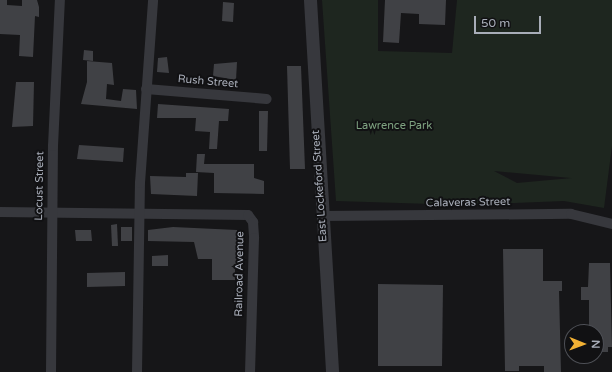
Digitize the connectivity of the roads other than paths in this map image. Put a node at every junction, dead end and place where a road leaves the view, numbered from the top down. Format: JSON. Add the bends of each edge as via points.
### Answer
{"nodes":[{"id":1,"x":60,"y":0,"type":"edge"},
{"id":2,"x":153,"y":0,"type":"edge"},
{"id":3,"x":310,"y":0,"type":"edge"},
{"id":4,"x":146,"y":89,"type":"junction"},
{"id":5,"x":267,"y":99,"type":"dead end"},
{"id":6,"x":0,"y":212,"type":"edge"},
{"id":7,"x":52,"y":213,"type":"junction"},
{"id":8,"x":139,"y":215,"type":"junction"},
{"id":9,"x":323,"y":216,"type":"junction"},
{"id":10,"x":612,"y":224,"type":"edge"},
{"id":11,"x":51,"y":372,"type":"edge"},
{"id":12,"x":137,"y":372,"type":"edge"},
{"id":13,"x":250,"y":372,"type":"edge"},
{"id":14,"x":332,"y":372,"type":"edge"}],
"edges":[{"from":1,"to":7,"type":"street","name":"Locust Street"},
{"from":2,"to":4,"type":"street"},
{"from":3,"to":9,"type":"street","name":"East Lockeford Street"},
{"from":4,"to":5,"type":"street","name":"Rush Street"},
{"from":4,"to":8,"type":"street"},
{"from":6,"to":7,"type":"street"},
{"from":7,"to":8,"type":"street"},
{"from":7,"to":11,"type":"street","name":"Locust Street"},
{"from":8,"to":12,"type":"street"},
{"from":8,"to":13,"type":"street","name":"Railroad Avenue","via":[[248,215],[253,222]]},
{"from":9,"to":10,"type":"street","name":"Calaveras Street","via":[[571,214]]},
{"from":9,"to":14,"type":"street","name":"East Lockeford Street"}]}
